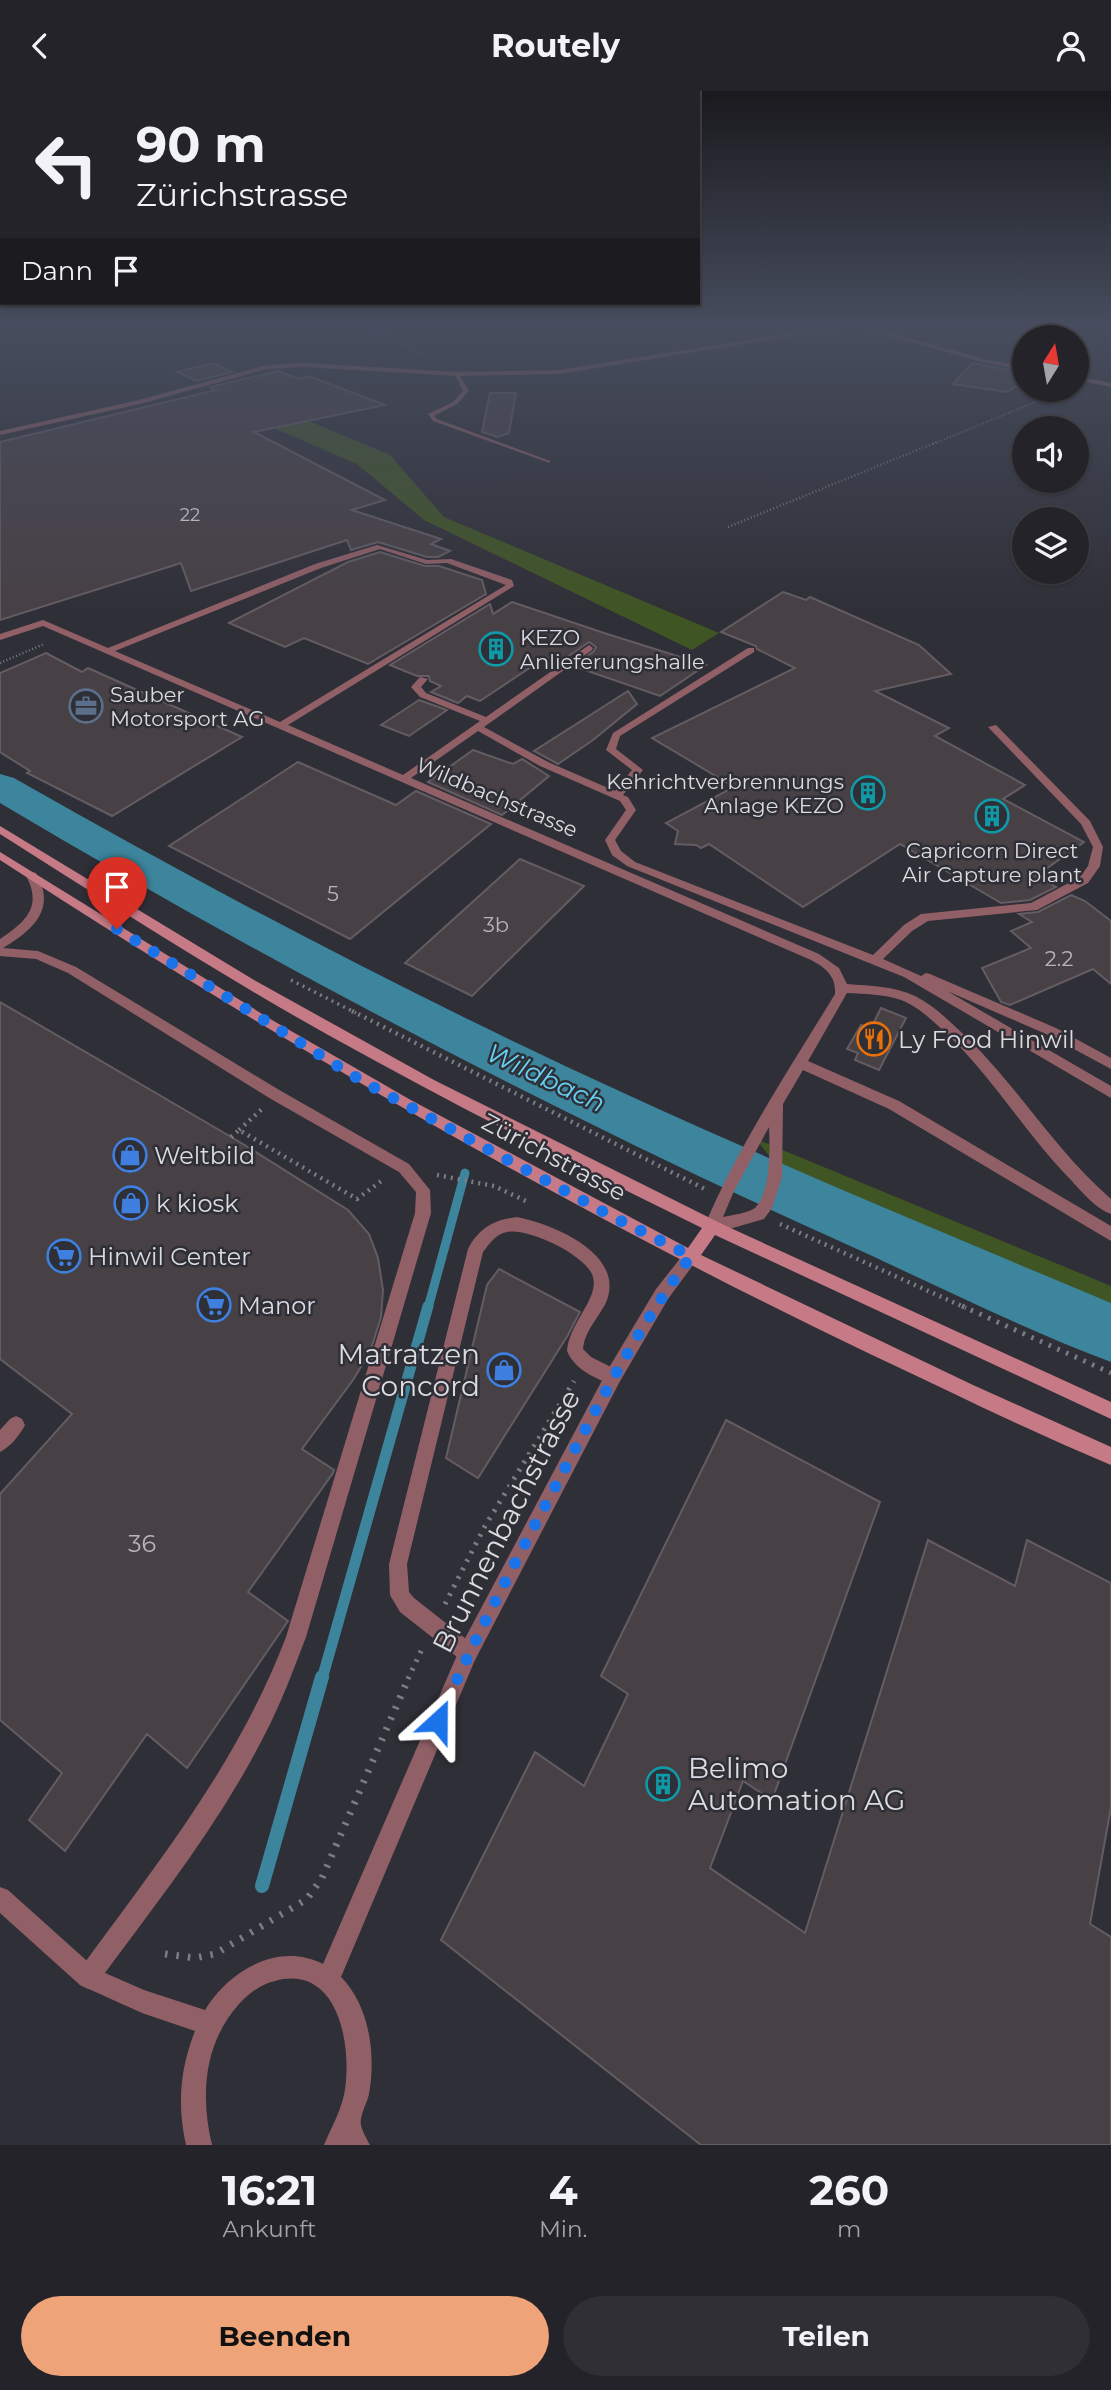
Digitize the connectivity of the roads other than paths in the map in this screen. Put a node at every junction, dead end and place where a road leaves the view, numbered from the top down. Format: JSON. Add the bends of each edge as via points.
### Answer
{"nodes":[{"id":1,"x":55,"y":421,"type":"edge"},
{"id":2,"x":437,"y":421,"type":"edge"},
{"id":3,"x":0,"y":433,"type":"edge"},
{"id":4,"x":548,"y":462,"type":"dead end"},
{"id":5,"x":0,"y":637,"type":"edge"},
{"id":6,"x":589,"y":648,"type":"dead end"},
{"id":7,"x":751,"y":650,"type":"dead end"},
{"id":8,"x":107,"y":651,"type":"junction"},
{"id":9,"x":423,"y":679,"type":"dead end"},
{"id":10,"x":482,"y":724,"type":"junction"},
{"id":11,"x":280,"y":726,"type":"junction"},
{"id":12,"x":993,"y":727,"type":"dead end"},
{"id":13,"x":404,"y":779,"type":"junction"},
{"id":14,"x":617,"y":795,"type":"junction"},
{"id":15,"x":0,"y":829,"type":"edge"},
{"id":16,"x":0,"y":855,"type":"edge"},
{"id":17,"x":32,"y":876,"type":"junction"},
{"id":18,"x":0,"y":945,"type":"edge"},
{"id":19,"x":0,"y":952,"type":"edge"},
{"id":20,"x":875,"y":960,"type":"junction"},
{"id":21,"x":908,"y":974,"type":"junction"},
{"id":22,"x":842,"y":988,"type":"junction"},
{"id":23,"x":799,"y":1063,"type":"junction"},
{"id":24,"x":1111,"y":1064,"type":"edge"},
{"id":25,"x":1111,"y":1093,"type":"edge"},
{"id":26,"x":776,"y":1103,"type":"junction"},
{"id":27,"x":1111,"y":1207,"type":"edge"},
{"id":28,"x":712,"y":1227,"type":"junction"},
{"id":29,"x":1111,"y":1234,"type":"edge"},
{"id":30,"x":691,"y":1256,"type":"junction"},
{"id":31,"x":612,"y":1377,"type":"junction"},
{"id":32,"x":1111,"y":1411,"type":"edge"},
{"id":33,"x":16,"y":1425,"type":"dead end"},
{"id":34,"x":0,"y":1443,"type":"edge"},
{"id":35,"x":1111,"y":1456,"type":"edge"},
{"id":36,"x":468,"y":1653,"type":"junction"},
{"id":37,"x":0,"y":1898,"type":"edge"},
{"id":38,"x":88,"y":1977,"type":"junction"},
{"id":39,"x":328,"y":1979,"type":"junction"},
{"id":40,"x":211,"y":2024,"type":"junction"},
{"id":41,"x":347,"y":2139,"type":"edge"},
{"id":42,"x":199,"y":2145,"type":"edge"}],
"edges":[{"from":1,"to":3,"type":"street"},
{"from":2,"to":4,"type":"street"},
{"from":5,"to":8,"type":"street","name":"Wildbachstrasse","via":[[43,623]]},
{"from":6,"to":10,"type":"street"},
{"from":7,"to":14,"type":"street","via":[[616,735],[611,750],[638,770]]},
{"from":8,"to":11,"type":"street","name":"Wildbachstrasse"},
{"from":8,"to":11,"type":"street","via":[[318,566],[380,547],[426,562],[448,561],[509,582],[510,586]]},
{"from":9,"to":10,"type":"street","via":[[416,687],[419,693]]},
{"from":10,"to":13,"type":"street"},
{"from":10,"to":14,"type":"street","via":[[544,764]]},
{"from":11,"to":13,"type":"street","name":"Wildbachstrasse"},
{"from":12,"to":20,"type":"street","via":[[1086,823],[1098,847],[1094,866],[1084,880],[1033,907],[925,917],[908,927]]},
{"from":13,"to":22,"type":"street","name":"Wildbachstrasse","via":[[815,957],[837,973]]},
{"from":14,"to":20,"type":"street","via":[[631,810],[610,840],[623,859]]},
{"from":15,"to":28,"type":"main road","name":"Zürichstrasse","via":[[334,1031]]},
{"from":16,"to":17,"type":"main road","name":"Zürichstrasse"},
{"from":17,"to":18,"type":"street","via":[[41,894],[38,911]]},
{"from":17,"to":30,"type":"main road","name":"Zürichstrasse","via":[[362,1081]]},
{"from":19,"to":38,"type":"street","via":[[26,953],[61,964],[389,1159],[416,1179],[424,1195],[423,1213],[278,1687],[215,1801]]},
{"from":20,"to":21,"type":"street"},
{"from":21,"to":24,"type":"street","via":[[933,979],[1051,1031]]},
{"from":21,"to":25,"type":"street"},
{"from":22,"to":23,"type":"street"},
{"from":22,"to":27,"type":"street","via":[[894,993],[930,1011],[980,1056],[1059,1159]]},
{"from":23,"to":26,"type":"street"},
{"from":23,"to":29,"type":"street","via":[[894,1105]]},
{"from":26,"to":28,"type":"street","via":[[725,1194]]},
{"from":26,"to":28,"type":"street","via":[[776,1168],[761,1212]]},
{"from":28,"to":30,"type":"main road"},
{"from":28,"to":32,"type":"main road","name":"Zürichstrasse"},
{"from":30,"to":31,"type":"street","name":"Brunnenbachstrasse","via":[[662,1294]]},
{"from":30,"to":35,"type":"main road","name":"Zürichstrasse","via":[[880,1350]]},
{"from":31,"to":36,"type":"street","name":"Brunnenbachstrasse"},
{"from":31,"to":36,"type":"street","via":[[585,1363],[575,1350],[576,1337],[602,1292],[601,1272],[594,1263],[529,1226],[506,1223],[489,1230],[477,1249],[398,1564],[400,1595],[407,1605]]},
{"from":33,"to":34,"type":"street"},
{"from":36,"to":39,"type":"street","name":"Brunnenbachstrasse"},
{"from":37,"to":38,"type":"street"},
{"from":38,"to":40,"type":"street"},
{"from":39,"to":40,"type":"street","via":[[305,1968],[280,1967],[255,1976],[230,1996]]},
{"from":39,"to":41,"type":"street","via":[[345,1999],[356,2025],[360,2058]]},
{"from":40,"to":42,"type":"street","via":[[191,2092]]}]}
